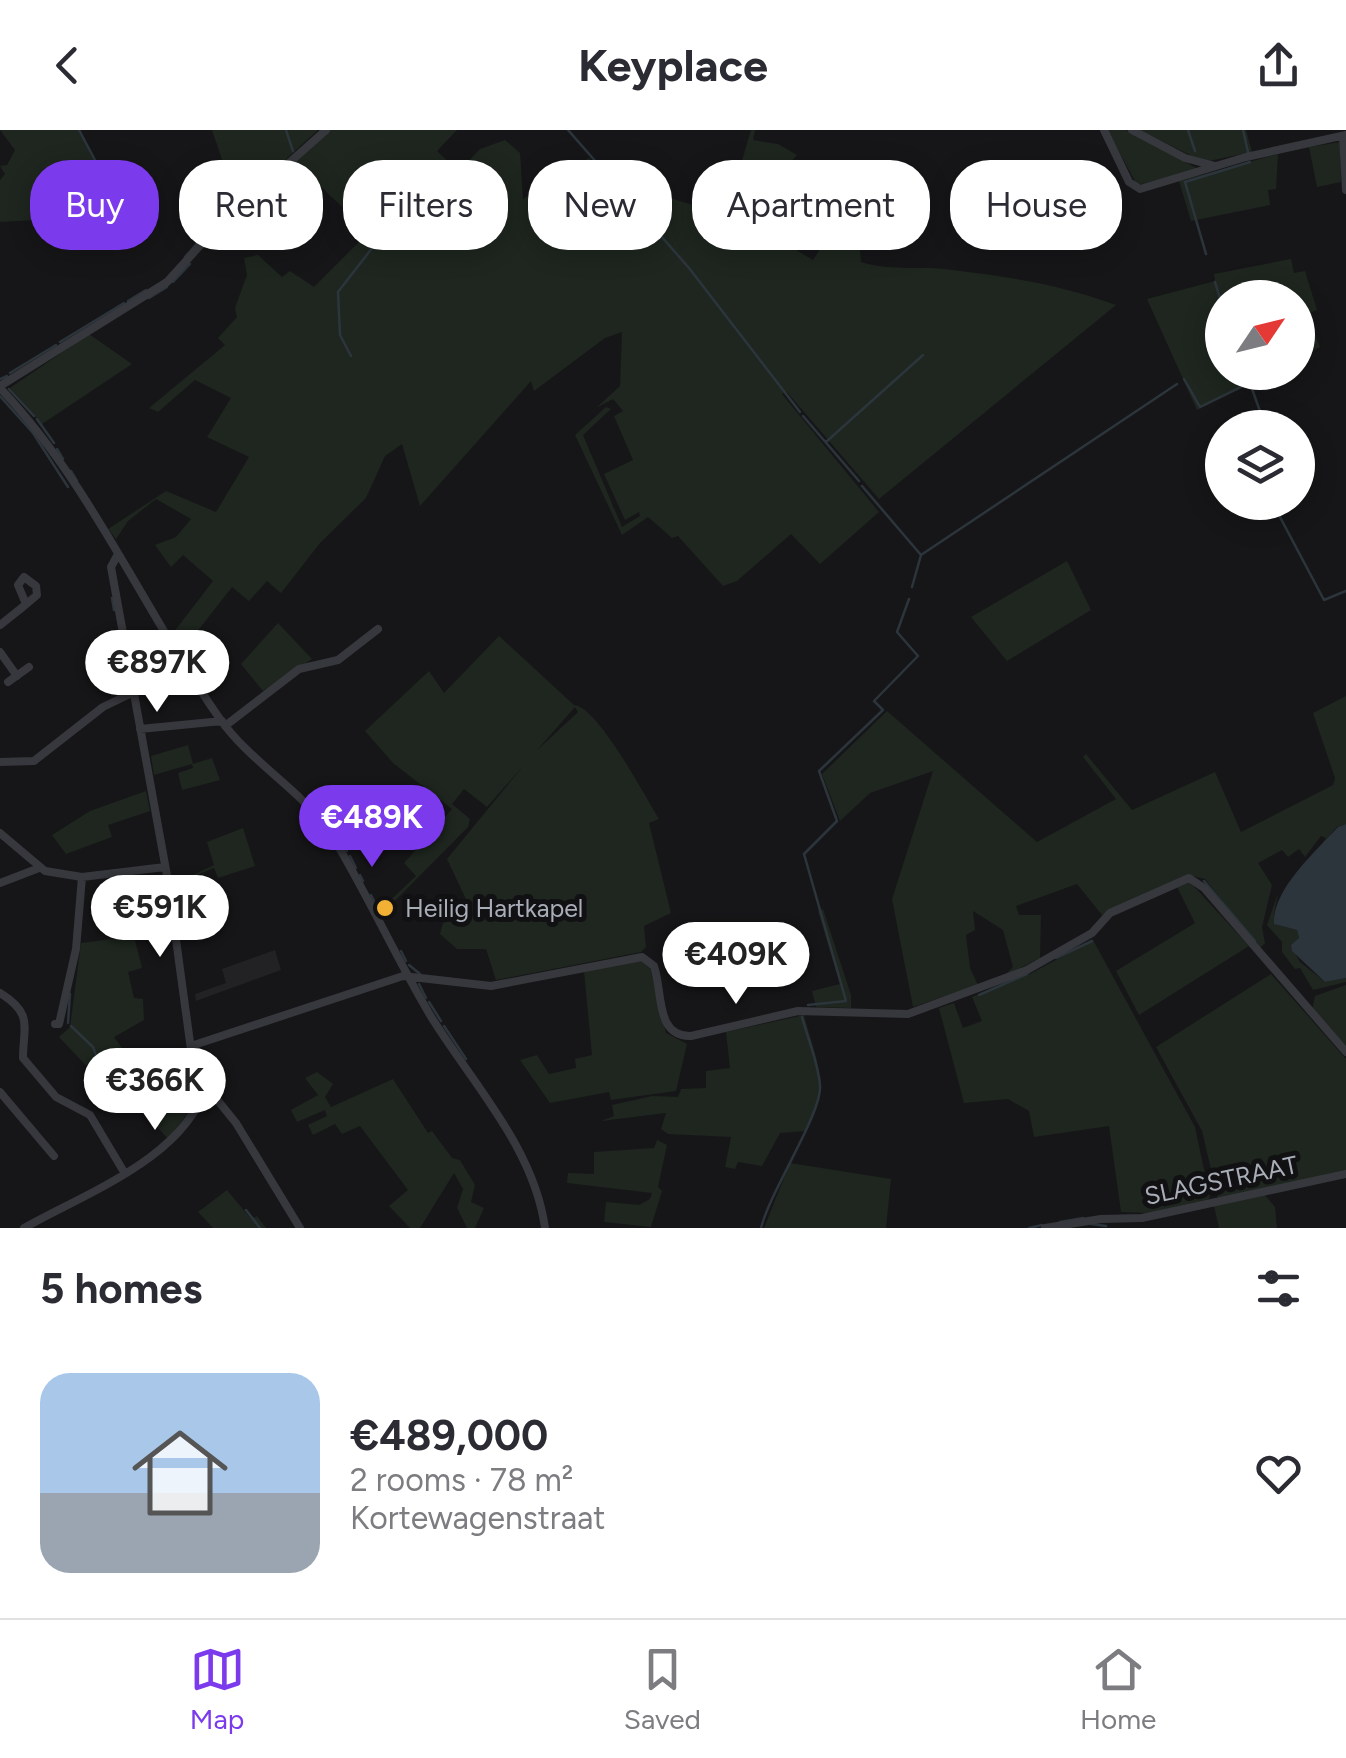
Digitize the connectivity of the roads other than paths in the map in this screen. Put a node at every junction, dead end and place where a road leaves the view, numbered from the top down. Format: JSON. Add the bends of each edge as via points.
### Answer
{"nodes":[{"id":1,"x":326,"y":130,"type":"edge"},
{"id":2,"x":1104,"y":130,"type":"edge"},
{"id":3,"x":1132,"y":130,"type":"edge"},
{"id":4,"x":1345,"y":136,"type":"edge"},
{"id":5,"x":1220,"y":166,"type":"junction"},
{"id":6,"x":1346,"y":190,"type":"edge"},
{"id":7,"x":0,"y":387,"type":"edge"},
{"id":8,"x":117,"y":556,"type":"junction"},
{"id":9,"x":26,"y":604,"type":"dead end"},
{"id":10,"x":0,"y":625,"type":"edge"},
{"id":11,"x":378,"y":629,"type":"dead end"},
{"id":12,"x":0,"y":652,"type":"edge"},
{"id":13,"x":29,"y":667,"type":"dead end"},
{"id":14,"x":17,"y":676,"type":"junction"},
{"id":15,"x":8,"y":682,"type":"dead end"},
{"id":16,"x":134,"y":692,"type":"junction"},
{"id":17,"x":223,"y":724,"type":"junction"},
{"id":18,"x":140,"y":729,"type":"junction"},
{"id":19,"x":0,"y":762,"type":"edge"},
{"id":20,"x":0,"y":833,"type":"edge"},
{"id":21,"x":165,"y":867,"type":"junction"},
{"id":22,"x":39,"y":868,"type":"junction"},
{"id":23,"x":82,"y":877,"type":"junction"},
{"id":24,"x":0,"y":884,"type":"edge"},
{"id":25,"x":409,"y":977,"type":"junction"},
{"id":26,"x":0,"y":993,"type":"edge"},
{"id":27,"x":54,"y":1024,"type":"dead end"},
{"id":28,"x":191,"y":1046,"type":"junction"},
{"id":29,"x":1346,"y":1052,"type":"edge"},
{"id":30,"x":206,"y":1086,"type":"junction"},
{"id":31,"x":0,"y":1092,"type":"edge"},
{"id":32,"x":217,"y":1100,"type":"junction"},
{"id":33,"x":199,"y":1109,"type":"junction"},
{"id":34,"x":54,"y":1156,"type":"dead end"},
{"id":35,"x":124,"y":1172,"type":"junction"},
{"id":36,"x":1346,"y":1174,"type":"edge"},
{"id":37,"x":24,"y":1228,"type":"edge"},
{"id":38,"x":300,"y":1228,"type":"edge"},
{"id":39,"x":545,"y":1228,"type":"edge"},
{"id":40,"x":1044,"y":1228,"type":"edge"}],
"edges":[{"from":1,"to":7,"type":"street","via":[[166,282]]},
{"from":2,"to":5,"type":"street","via":[[1129,182],[1140,189]]},
{"from":3,"to":5,"type":"street","via":[[1185,158]]},
{"from":4,"to":5,"type":"street"},
{"from":4,"to":6,"type":"street"},
{"from":7,"to":8,"type":"street","via":[[36,427]]},
{"from":8,"to":16,"type":"street","via":[[112,567]]},
{"from":8,"to":17,"type":"street"},
{"from":9,"to":10,"type":"street"},
{"from":11,"to":17,"type":"street","via":[[338,660],[299,669]]},
{"from":12,"to":14,"type":"street"},
{"from":13,"to":14,"type":"street"},
{"from":14,"to":15,"type":"street"},
{"from":16,"to":18,"type":"street"},
{"from":16,"to":19,"type":"street","via":[[103,707],[34,761]]},
{"from":17,"to":18,"type":"street"},
{"from":17,"to":25,"type":"street","via":[[325,825]]},
{"from":18,"to":21,"type":"street"},
{"from":20,"to":22,"type":"street"},
{"from":21,"to":23,"type":"street"},
{"from":21,"to":28,"type":"street"},
{"from":22,"to":23,"type":"street"},
{"from":22,"to":24,"type":"street"},
{"from":23,"to":27,"type":"street","via":[[76,949]]},
{"from":25,"to":28,"type":"street"},
{"from":25,"to":29,"type":"street","via":[[496,986],[642,957],[654,966],[666,1026],[677,1036],[798,1011],[895,1017],[1027,970],[1092,933],[1110,913],[1186,878],[1204,888]]},
{"from":25,"to":39,"type":"street","via":[[522,1158]]},
{"from":26,"to":35,"type":"street","via":[[29,1028],[23,1058],[56,1097],[90,1115]]},
{"from":28,"to":30,"type":"street"},
{"from":30,"to":32,"type":"street"},
{"from":30,"to":33,"type":"street"},
{"from":31,"to":34,"type":"street"},
{"from":32,"to":33,"type":"street"},
{"from":32,"to":38,"type":"street"},
{"from":33,"to":35,"type":"street","via":[[165,1149]]},
{"from":35,"to":37,"type":"street"},
{"from":36,"to":40,"type":"street","name":"SLAGSTRAAT","via":[[1142,1218]]}]}
